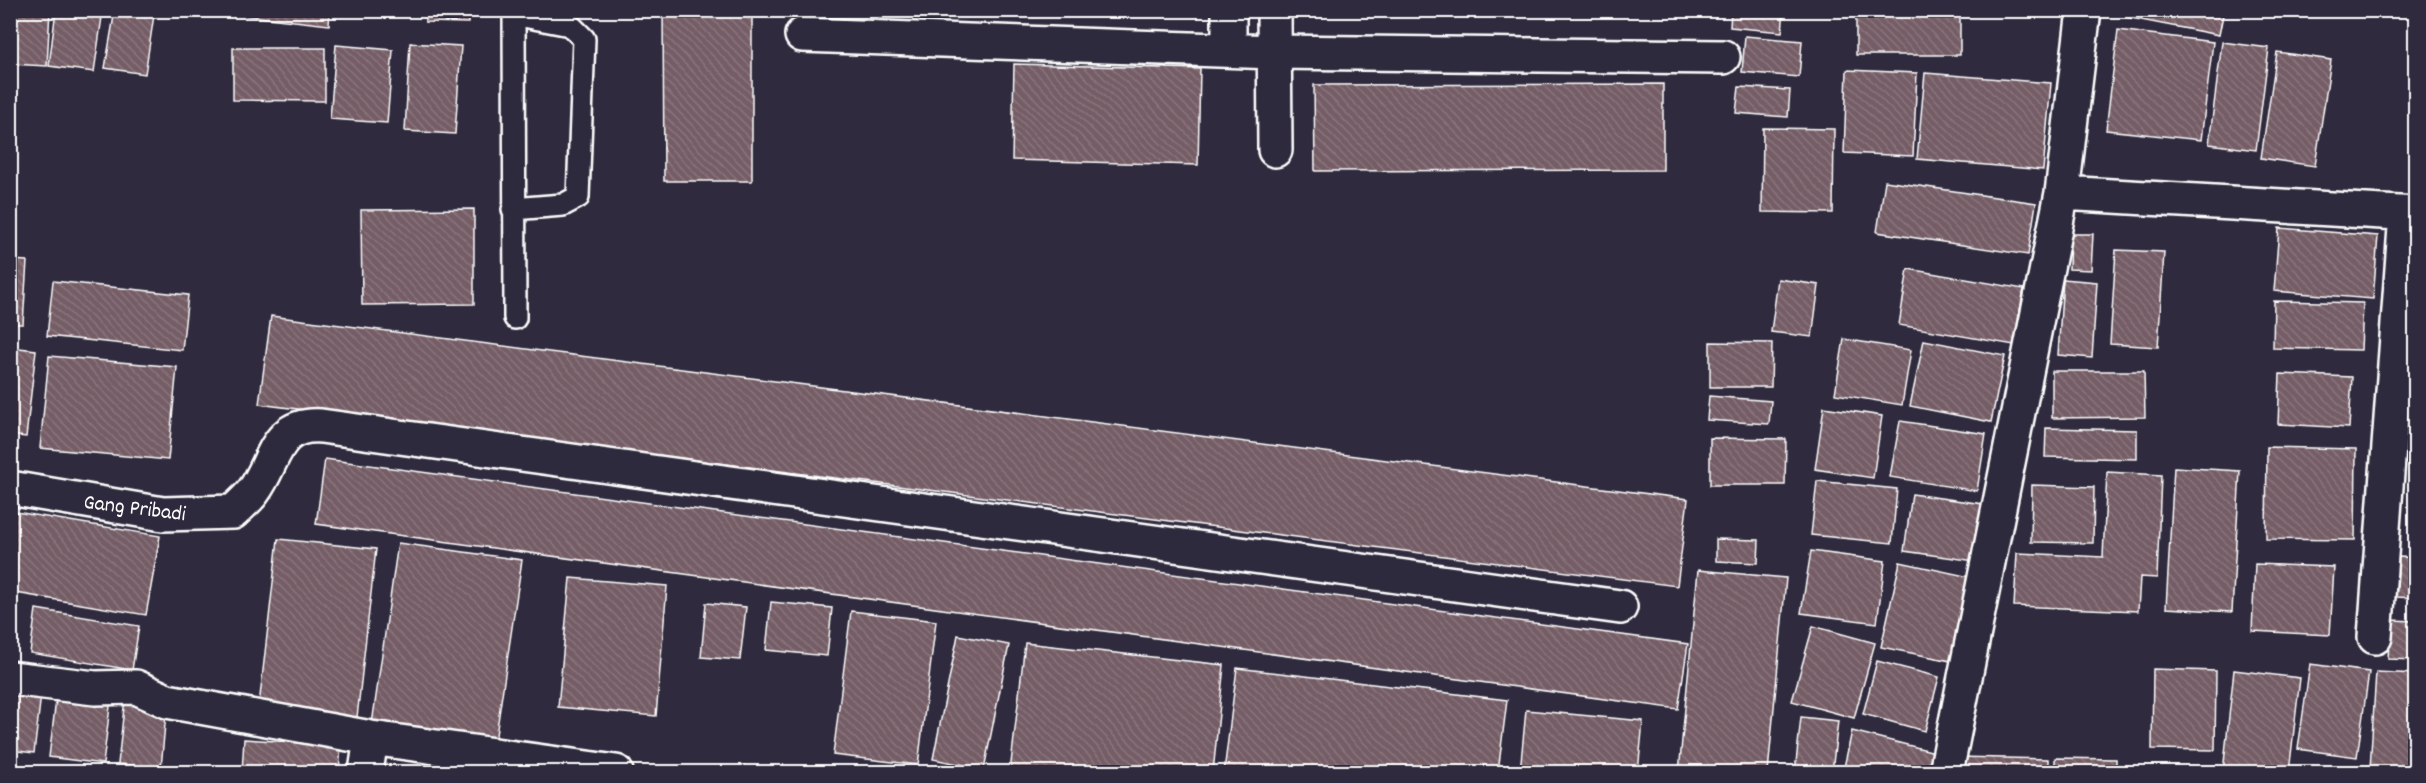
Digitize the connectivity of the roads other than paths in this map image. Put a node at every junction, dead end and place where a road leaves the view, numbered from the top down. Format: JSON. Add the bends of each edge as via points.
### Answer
{"nodes":[{"id":1,"x":1229,"y":10,"type":"edge"},
{"id":2,"x":1274,"y":10,"type":"edge"},
{"id":3,"x":2084,"y":10,"type":"edge"},
{"id":4,"x":513,"y":12,"type":"edge"},
{"id":5,"x":802,"y":36,"type":"dead end"},
{"id":6,"x":1229,"y":50,"type":"junction"},
{"id":7,"x":1274,"y":52,"type":"junction"},
{"id":8,"x":1723,"y":57,"type":"dead end"},
{"id":9,"x":1275,"y":150,"type":"dead end"},
{"id":10,"x":2062,"y":193,"type":"junction"},
{"id":11,"x":513,"y":209,"type":"junction"},
{"id":12,"x":2411,"y":214,"type":"edge"},
{"id":13,"x":515,"y":318,"type":"dead end"},
{"id":14,"x":10,"y":488,"type":"edge"},
{"id":15,"x":1620,"y":607,"type":"dead end"},
{"id":16,"x":2375,"y":637,"type":"dead end"},
{"id":17,"x":10,"y":678,"type":"edge"},
{"id":18,"x":371,"y":738,"type":"junction"},
{"id":19,"x":366,"y":772,"type":"edge"},
{"id":20,"x":616,"y":772,"type":"edge"},
{"id":21,"x":1946,"y":772,"type":"edge"}],
"edges":[{"from":1,"to":6,"type":"street"},
{"from":2,"to":7,"type":"street"},
{"from":3,"to":10,"type":"street"},
{"from":4,"to":11,"type":"lane"},
{"from":4,"to":11,"type":"lane","via":[[570,25],[584,39],[578,197],[563,205]]},
{"from":5,"to":6,"type":"street"},
{"from":6,"to":7,"type":"street"},
{"from":7,"to":8,"type":"street"},
{"from":7,"to":9,"type":"street"},
{"from":10,"to":12,"type":"street"},
{"from":10,"to":21,"type":"street"},
{"from":11,"to":13,"type":"lane"},
{"from":12,"to":16,"type":"street"},
{"from":14,"to":15,"type":"street","name":"Gang Pribadi","via":[[163,514],[233,512],[253,492],[282,440],[296,428],[308,425]]},
{"from":17,"to":18,"type":"street","via":[[95,688],[136,687],[167,701]]},
{"from":18,"to":19,"type":"street"},
{"from":18,"to":20,"type":"street"}]}
